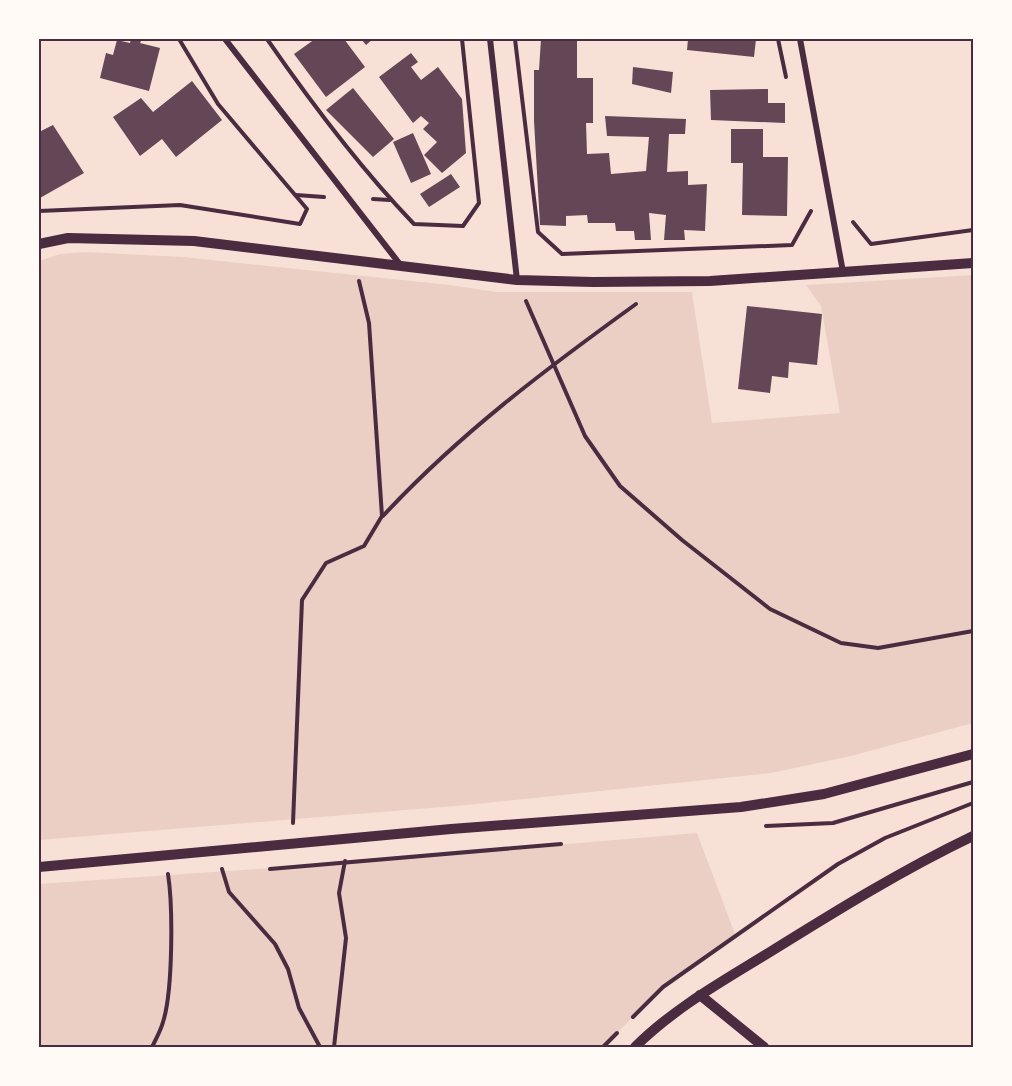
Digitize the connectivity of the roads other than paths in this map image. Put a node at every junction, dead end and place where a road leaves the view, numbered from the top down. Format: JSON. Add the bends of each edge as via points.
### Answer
{"nodes":[{"id":1,"x":225,"y":39,"type":"edge"},
{"id":2,"x":490,"y":39,"type":"edge"},
{"id":3,"x":800,"y":39,"type":"edge"},
{"id":4,"x":39,"y":244,"type":"edge"},
{"id":5,"x":399,"y":263,"type":"junction"},
{"id":6,"x":973,"y":263,"type":"edge"},
{"id":7,"x":843,"y":272,"type":"junction"},
{"id":8,"x":516,"y":280,"type":"junction"},
{"id":9,"x":973,"y":754,"type":"edge"},
{"id":10,"x":973,"y":836,"type":"edge"},
{"id":11,"x":39,"y":867,"type":"edge"},
{"id":12,"x":700,"y":995,"type":"junction"},
{"id":13,"x":635,"y":1047,"type":"edge"},
{"id":14,"x":764,"y":1047,"type":"edge"}],
"edges":[{"from":1,"to":5,"type":"street"},
{"from":2,"to":8,"type":"street"},
{"from":3,"to":7,"type":"street"},
{"from":4,"to":5,"type":"street","via":[[68,238],[194,241]]},
{"from":5,"to":8,"type":"street"},
{"from":6,"to":7,"type":"street"},
{"from":7,"to":8,"type":"street","via":[[666,281]]},
{"from":9,"to":11,"type":"street","via":[[824,794],[741,807]]},
{"from":10,"to":12,"type":"street","via":[[906,869]]},
{"from":12,"to":13,"type":"street"},
{"from":12,"to":14,"type":"street"}]}
